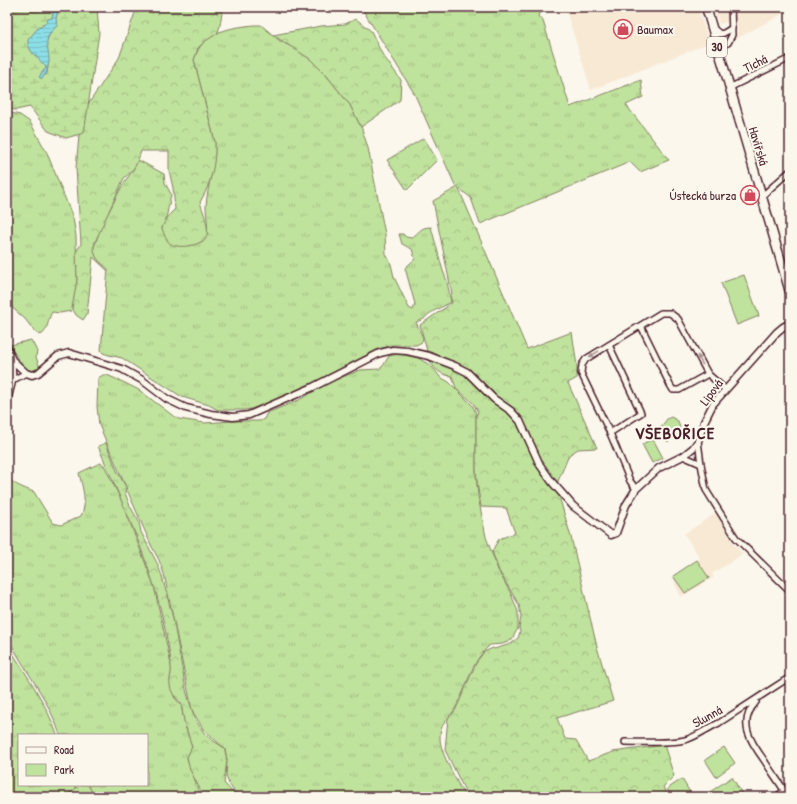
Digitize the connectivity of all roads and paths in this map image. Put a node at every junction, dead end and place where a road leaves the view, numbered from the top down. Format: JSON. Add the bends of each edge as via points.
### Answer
{"nodes":[{"id":1,"x":706,"y":7,"type":"edge"},
{"id":2,"x":731,"y":7,"type":"edge"},
{"id":3,"x":712,"y":27,"type":"junction"},
{"id":4,"x":732,"y":28,"type":"junction"},
{"id":5,"x":717,"y":46,"type":"junction"},
{"id":6,"x":790,"y":58,"type":"edge"},
{"id":7,"x":729,"y":88,"type":"junction"},
{"id":8,"x":790,"y":170,"type":"edge"},
{"id":9,"x":762,"y":196,"type":"junction"},
{"id":10,"x":790,"y":292,"type":"edge"},
{"id":11,"x":790,"y":323,"type":"edge"},
{"id":12,"x":641,"y":326,"type":"junction"},
{"id":13,"x":609,"y":345,"type":"junction"},
{"id":14,"x":7,"y":347,"type":"edge"},
{"id":15,"x":12,"y":360,"type":"junction"},
{"id":16,"x":26,"y":373,"type":"junction"},
{"id":17,"x":708,"y":374,"type":"junction"},
{"id":18,"x":13,"y":380,"type":"junction"},
{"id":19,"x":725,"y":389,"type":"junction"},
{"id":20,"x":7,"y":403,"type":"edge"},
{"id":21,"x":610,"y":433,"type":"junction"},
{"id":22,"x":698,"y":441,"type":"junction"},
{"id":23,"x":683,"y":456,"type":"junction"},
{"id":24,"x":701,"y":464,"type":"junction"},
{"id":25,"x":636,"y":489,"type":"junction"},
{"id":26,"x":790,"y":591,"type":"edge"},
{"id":27,"x":790,"y":677,"type":"edge"},
{"id":28,"x":761,"y":697,"type":"junction"},
{"id":29,"x":625,"y":742,"type":"dead end"},
{"id":30,"x":784,"y":791,"type":"junction"},
{"id":31,"x":776,"y":797,"type":"edge"},
{"id":32,"x":788,"y":797,"type":"edge"}],
"edges":[{"from":1,"to":3,"type":"main road","name":"Havířská","number":"30"},
{"from":2,"to":4,"type":"street"},
{"from":3,"to":4,"type":"street","via":[[720,34]]},
{"from":3,"to":5,"type":"main road","name":"Havířská","number":"30"},
{"from":4,"to":5,"type":"street","via":[[728,43]]},
{"from":5,"to":7,"type":"main road","name":"Havířská","number":"30"},
{"from":6,"to":7,"type":"street","name":"Tichá"},
{"from":7,"to":9,"type":"main road","name":"Havířská","number":"30"},
{"from":8,"to":9,"type":"street"},
{"from":9,"to":10,"type":"main road","name":"Havířská","number":"30"},
{"from":11,"to":19,"type":"street","name":"Lipová","via":[[777,332]]},
{"from":12,"to":13,"type":"street"},
{"from":17,"to":12,"type":"street","one_way":true,"via":[[675,315],[661,313]]},
{"from":12,"to":17,"type":"street","via":[[673,390],[679,390]]},
{"from":13,"to":21,"type":"street","one_way":true,"via":[[586,359],[581,373]]},
{"from":13,"to":21,"type":"street","via":[[642,413]]},
{"from":14,"to":15,"type":"street"},
{"from":15,"to":16,"type":"street"},
{"from":15,"to":18,"type":"street"},
{"from":16,"to":18,"type":"street"},
{"from":16,"to":25,"type":"street","name":"Lipová","via":[[38,373],[58,356],[70,353],[122,369],[167,399],[186,408],[233,417],[249,416],[380,353],[393,350],[407,351],[429,356],[467,372],[494,399],[511,411],[520,421],[545,473],[573,506],[609,534],[616,533],[626,505]]},
{"from":17,"to":19,"type":"street"},
{"from":18,"to":20,"type":"street"},
{"from":19,"to":22,"type":"street","name":"Lipová","via":[[710,410]]},
{"from":21,"to":25,"type":"street","via":[[627,475]]},
{"from":22,"to":23,"type":"street","name":"Lipová"},
{"from":22,"to":24,"type":"street"},
{"from":23,"to":24,"type":"street"},
{"from":23,"to":25,"type":"street","name":"Lipová","via":[[659,468]]},
{"from":24,"to":26,"type":"street","via":[[706,490],[736,538]]},
{"from":27,"to":28,"type":"street","name":"Slunná"},
{"from":28,"to":29,"type":"street","name":"Slunná","via":[[687,740]]},
{"from":28,"to":30,"type":"street","via":[[748,712],[749,736]]},
{"from":30,"to":31,"type":"street"},
{"from":30,"to":32,"type":"street"}]}
